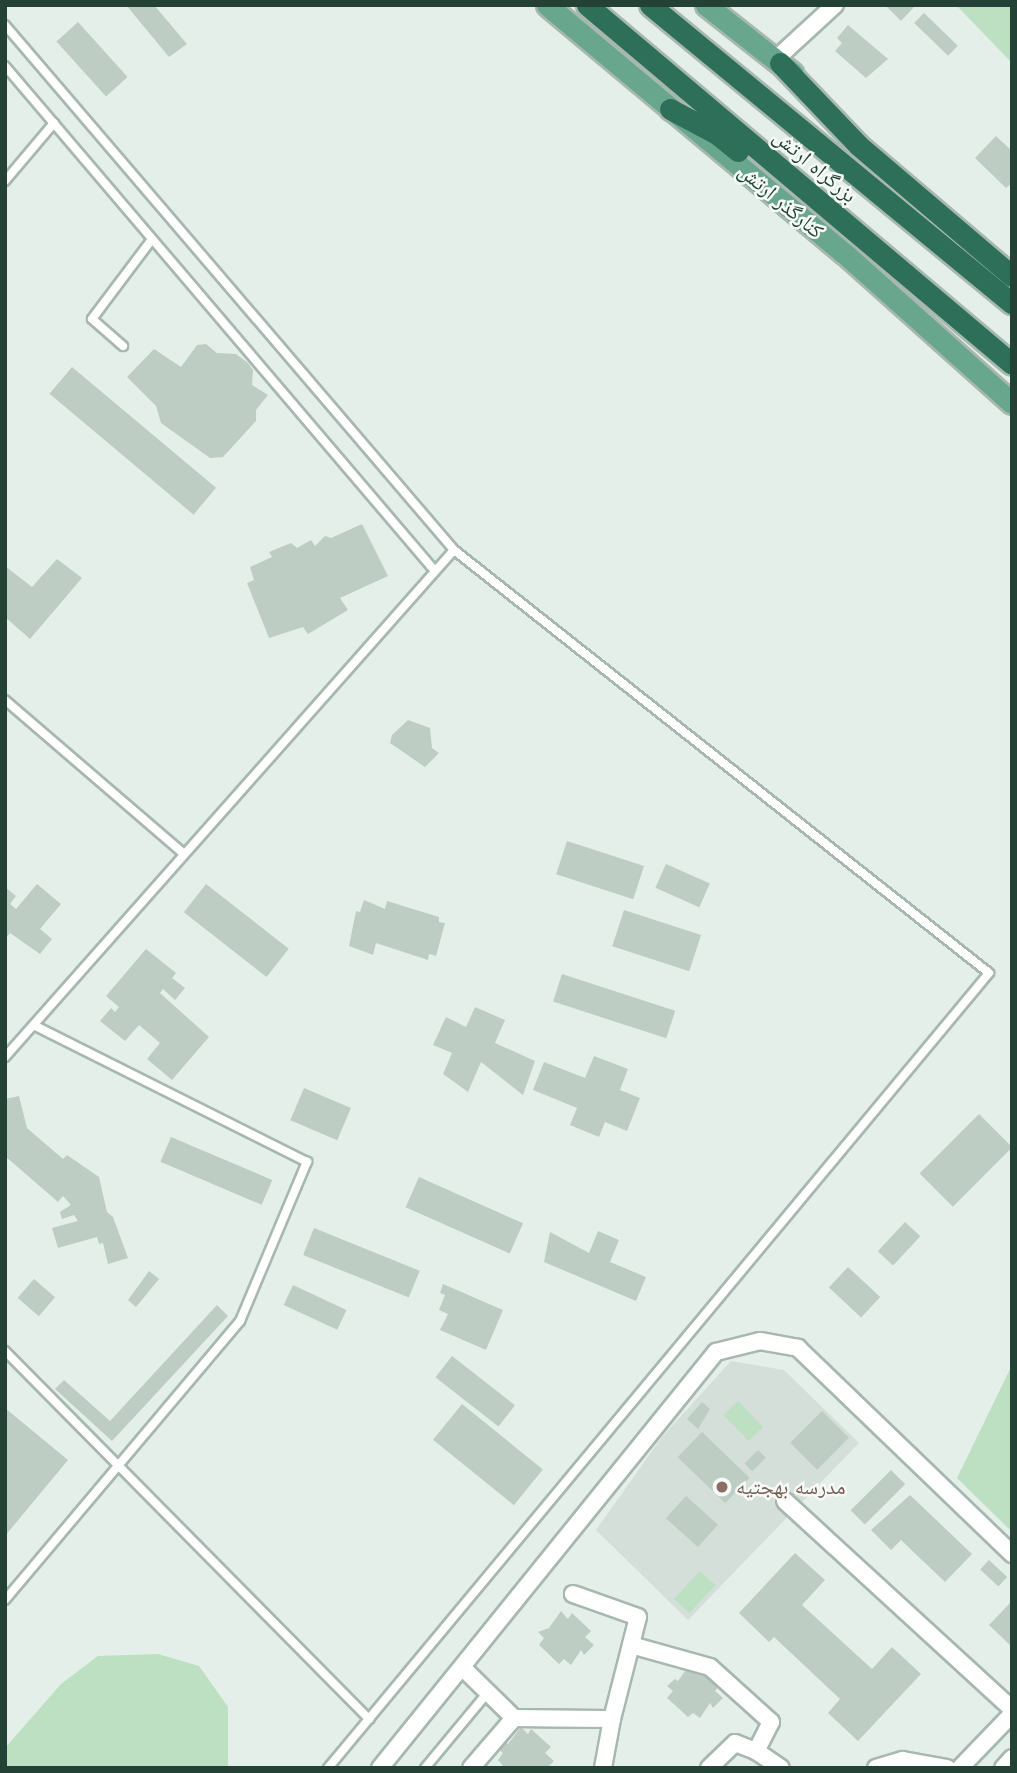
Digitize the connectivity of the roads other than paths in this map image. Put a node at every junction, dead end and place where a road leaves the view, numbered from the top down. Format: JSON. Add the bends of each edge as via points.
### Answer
{"nodes":[{"id":1,"x":547,"y":5,"type":"edge"},
{"id":2,"x":587,"y":5,"type":"edge"},
{"id":3,"x":650,"y":5,"type":"edge"},
{"id":4,"x":706,"y":5,"type":"edge"},
{"id":5,"x":835,"y":5,"type":"edge"},
{"id":6,"x":5,"y":25,"type":"edge"},
{"id":7,"x":778,"y":61,"type":"junction"},
{"id":8,"x":5,"y":66,"type":"edge"},
{"id":9,"x":670,"y":109,"type":"junction"},
{"id":10,"x":54,"y":123,"type":"junction"},
{"id":11,"x":5,"y":181,"type":"edge"},
{"id":12,"x":152,"y":239,"type":"junction"},
{"id":13,"x":1012,"y":267,"type":"edge"},
{"id":14,"x":1012,"y":276,"type":"edge"},
{"id":15,"x":1012,"y":303,"type":"edge"},
{"id":16,"x":123,"y":345,"type":"dead end"},
{"id":17,"x":1012,"y":364,"type":"edge"},
{"id":18,"x":1012,"y":377,"type":"edge"},
{"id":19,"x":1010,"y":400,"type":"edge"},
{"id":20,"x":454,"y":550,"type":"junction"},
{"id":21,"x":435,"y":571,"type":"junction"},
{"id":22,"x":5,"y":700,"type":"edge"},
{"id":23,"x":184,"y":854,"type":"junction"},
{"id":24,"x":34,"y":1025,"type":"junction"},
{"id":25,"x":5,"y":1057,"type":"edge"},
{"id":26,"x":5,"y":1351,"type":"edge"},
{"id":27,"x":118,"y":1465,"type":"junction"},
{"id":28,"x":785,"y":1501,"type":"dead end"},
{"id":29,"x":1012,"y":1554,"type":"edge"},
{"id":30,"x":573,"y":1594,"type":"dead end"},
{"id":31,"x":5,"y":1600,"type":"edge"},
{"id":32,"x":631,"y":1645,"type":"junction"},
{"id":33,"x":464,"y":1669,"type":"junction"},
{"id":34,"x":488,"y":1692,"type":"junction"},
{"id":35,"x":1012,"y":1712,"type":"edge"},
{"id":36,"x":514,"y":1718,"type":"junction"},
{"id":37,"x":612,"y":1719,"type":"junction"},
{"id":38,"x":369,"y":1720,"type":"junction"},
{"id":39,"x":757,"y":1751,"type":"junction"},
{"id":40,"x":1012,"y":1758,"type":"edge"},
{"id":41,"x":328,"y":1768,"type":"edge"},
{"id":42,"x":380,"y":1768,"type":"edge"},
{"id":43,"x":425,"y":1768,"type":"edge"},
{"id":44,"x":471,"y":1768,"type":"edge"},
{"id":45,"x":603,"y":1768,"type":"edge"},
{"id":46,"x":709,"y":1768,"type":"edge"},
{"id":47,"x":781,"y":1768,"type":"edge"},
{"id":48,"x":876,"y":1768,"type":"edge"},
{"id":49,"x":947,"y":1768,"type":"edge"},
{"id":50,"x":960,"y":1768,"type":"edge"},
{"id":51,"x":1003,"y":1768,"type":"edge"}],
"edges":[{"from":1,"to":9,"type":"main road","name":"کنارگذر ارتش"},
{"from":2,"to":17,"type":"highway","name":"بزرگراه ارتش"},
{"from":3,"to":15,"type":"highway","name":"بزرگراه ارتش"},
{"from":4,"to":7,"type":"main road"},
{"from":5,"to":7,"type":"street"},
{"from":6,"to":20,"type":"lane"},
{"from":7,"to":13,"type":"main road"},
{"from":7,"to":14,"type":"highway","via":[[828,117]]},
{"from":8,"to":10,"type":"lane"},
{"from":9,"to":18,"type":"highway","via":[[726,141],[987,361]]},
{"from":9,"to":19,"type":"main road","name":"کنارگذر ارتش","via":[[844,253]]},
{"from":10,"to":11,"type":"lane"},
{"from":10,"to":12,"type":"lane"},
{"from":12,"to":16,"type":"lane","via":[[92,318]]},
{"from":12,"to":21,"type":"lane"},
{"from":20,"to":21,"type":"lane"},
{"from":20,"to":38,"type":"lane","via":[[989,973]]},
{"from":21,"to":23,"type":"lane"},
{"from":22,"to":23,"type":"lane"},
{"from":23,"to":24,"type":"lane"},
{"from":24,"to":25,"type":"lane"},
{"from":24,"to":27,"type":"lane","via":[[307,1162],[240,1321]]},
{"from":26,"to":27,"type":"lane"},
{"from":27,"to":31,"type":"lane"},
{"from":27,"to":38,"type":"lane"},
{"from":28,"to":35,"type":"street"},
{"from":29,"to":33,"type":"street","via":[[798,1348],[760,1341],[716,1352],[574,1522]]},
{"from":30,"to":32,"type":"street","via":[[638,1617]]},
{"from":32,"to":37,"type":"street"},
{"from":32,"to":39,"type":"street","via":[[710,1667],[771,1722]]},
{"from":33,"to":34,"type":"street"},
{"from":33,"to":42,"type":"street"},
{"from":34,"to":36,"type":"street"},
{"from":34,"to":43,"type":"lane"},
{"from":35,"to":50,"type":"street"},
{"from":36,"to":37,"type":"street"},
{"from":36,"to":44,"type":"street"},
{"from":37,"to":45,"type":"street"},
{"from":38,"to":41,"type":"lane"},
{"from":39,"to":46,"type":"street","via":[[735,1743]]},
{"from":39,"to":47,"type":"street"},
{"from":40,"to":51,"type":"street"},
{"from":48,"to":49,"type":"street","via":[[903,1760]]}]}
